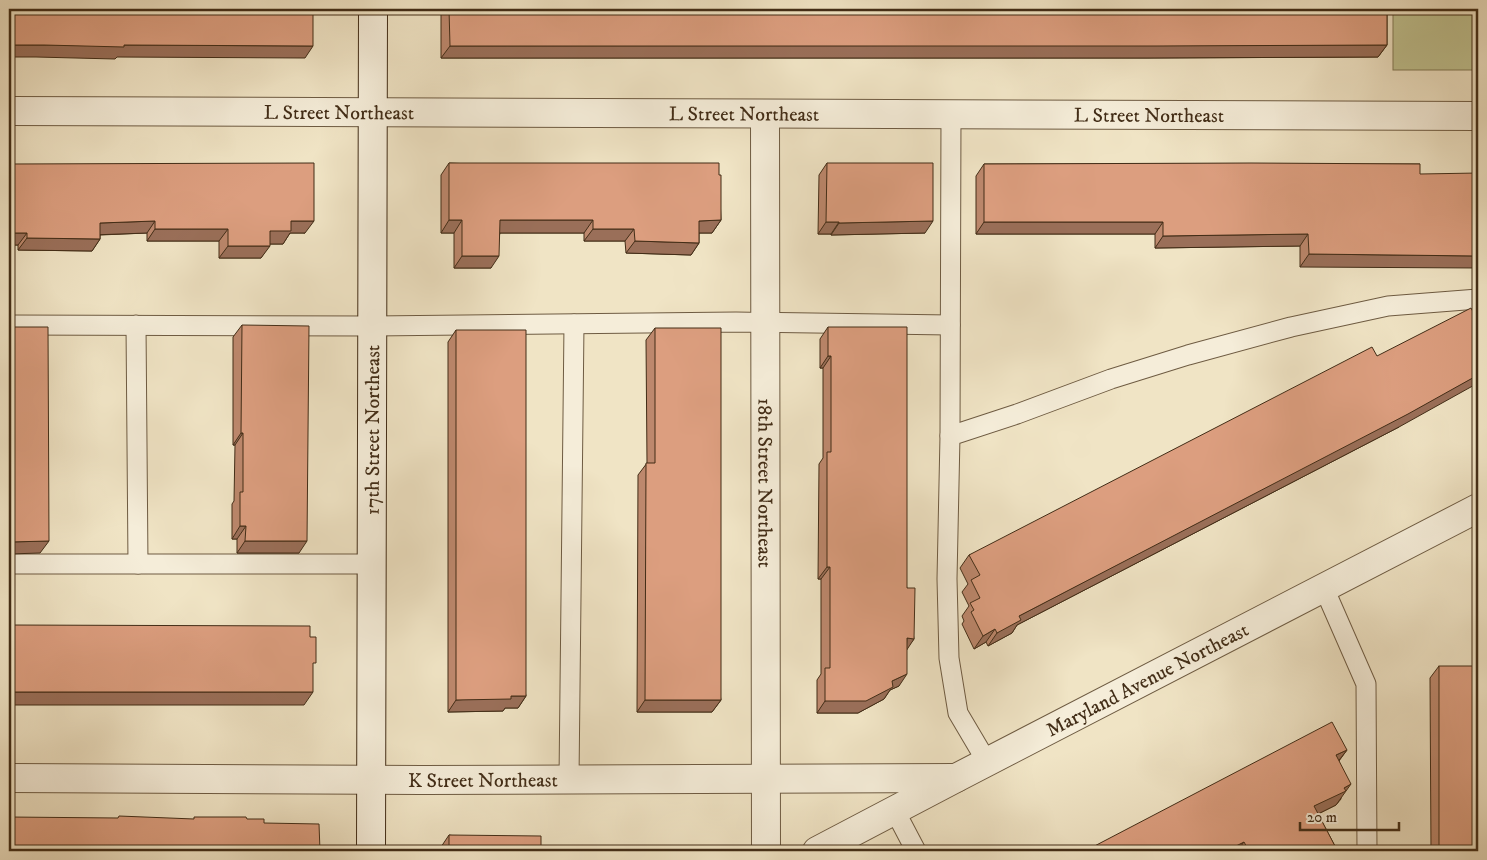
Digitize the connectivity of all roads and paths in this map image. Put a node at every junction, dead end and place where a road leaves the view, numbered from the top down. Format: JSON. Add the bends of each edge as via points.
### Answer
{"nodes":[{"id":1,"x":372,"y":9,"type":"edge"},
{"id":2,"x":9,"y":111,"type":"edge"},
{"id":3,"x":372,"y":113,"type":"junction"},
{"id":4,"x":765,"y":114,"type":"junction"},
{"id":5,"x":951,"y":114,"type":"junction"},
{"id":6,"x":1478,"y":116,"type":"edge"},
{"id":7,"x":1478,"y":299,"type":"edge"},
{"id":8,"x":765,"y":322,"type":"junction"},
{"id":9,"x":574,"y":324,"type":"junction"},
{"id":10,"x":9,"y":325,"type":"edge"},
{"id":11,"x":136,"y":325,"type":"junction"},
{"id":12,"x":950,"y":325,"type":"junction"},
{"id":13,"x":373,"y":326,"type":"junction"},
{"id":14,"x":950,"y":436,"type":"junction"},
{"id":15,"x":1478,"y":508,"type":"edge"},
{"id":16,"x":9,"y":564,"type":"edge"},
{"id":17,"x":138,"y":564,"type":"junction"},
{"id":18,"x":372,"y":564,"type":"junction"},
{"id":19,"x":1324,"y":588,"type":"junction"},
{"id":20,"x":987,"y":762,"type":"junction"},
{"id":21,"x":9,"y":778,"type":"edge"},
{"id":22,"x":766,"y":778,"type":"junction"},
{"id":23,"x":956,"y":778,"type":"junction"},
{"id":24,"x":570,"y":779,"type":"junction"},
{"id":25,"x":372,"y":780,"type":"junction"},
{"id":26,"x":895,"y":811,"type":"junction"},
{"id":27,"x":372,"y":851,"type":"edge"},
{"id":28,"x":766,"y":851,"type":"edge"},
{"id":29,"x":817,"y":851,"type":"edge"},
{"id":30,"x":916,"y":851,"type":"edge"},
{"id":31,"x":1367,"y":851,"type":"edge"}],
"edges":[{"from":1,"to":3,"type":"street","name":"17th Street Northeast"},
{"from":2,"to":3,"type":"street","name":"L Street Northeast"},
{"from":3,"to":4,"type":"street","name":"L Street Northeast"},
{"from":3,"to":13,"type":"street","name":"17th Street Northeast"},
{"from":4,"to":5,"type":"street","name":"L Street Northeast"},
{"from":4,"to":8,"type":"street","name":"18th Street Northeast"},
{"from":5,"to":6,"type":"street","name":"L Street Northeast"},
{"from":5,"to":12,"type":"lane"},
{"from":7,"to":14,"type":"lane","via":[[1388,306],[1291,327],[1188,354]]},
{"from":8,"to":9,"type":"lane"},
{"from":8,"to":12,"type":"lane"},
{"from":8,"to":22,"type":"street","name":"18th Street Northeast"},
{"from":9,"to":13,"type":"lane"},
{"from":9,"to":24,"type":"lane"},
{"from":10,"to":11,"type":"lane"},
{"from":11,"to":13,"type":"lane"},
{"from":11,"to":17,"type":"lane"},
{"from":12,"to":14,"type":"lane"},
{"from":13,"to":18,"type":"street","name":"17th Street Northeast"},
{"from":14,"to":20,"type":"lane","via":[[947,579],[950,658],[958,713]]},
{"from":15,"to":19,"type":"street","name":"Maryland Avenue Northeast"},
{"from":16,"to":17,"type":"lane"},
{"from":17,"to":18,"type":"lane"},
{"from":18,"to":25,"type":"street","name":"17th Street Northeast"},
{"from":19,"to":20,"type":"street","name":"Maryland Avenue Northeast"},
{"from":19,"to":31,"type":"lane","via":[[1366,684]]},
{"from":20,"to":23,"type":"street","name":"Maryland Avenue Northeast"},
{"from":21,"to":25,"type":"street","name":"K Street Northeast"},
{"from":22,"to":23,"type":"street","name":"K Street Northeast"},
{"from":22,"to":24,"type":"street","name":"K Street Northeast"},
{"from":22,"to":28,"type":"street","name":"18th Street Northeast"},
{"from":23,"to":26,"type":"street","name":"Maryland Avenue Northeast"},
{"from":24,"to":25,"type":"street","name":"K Street Northeast"},
{"from":25,"to":27,"type":"street","name":"17th Street Northeast"},
{"from":26,"to":29,"type":"street","name":"Maryland Avenue Northeast"},
{"from":26,"to":30,"type":"lane"}]}
